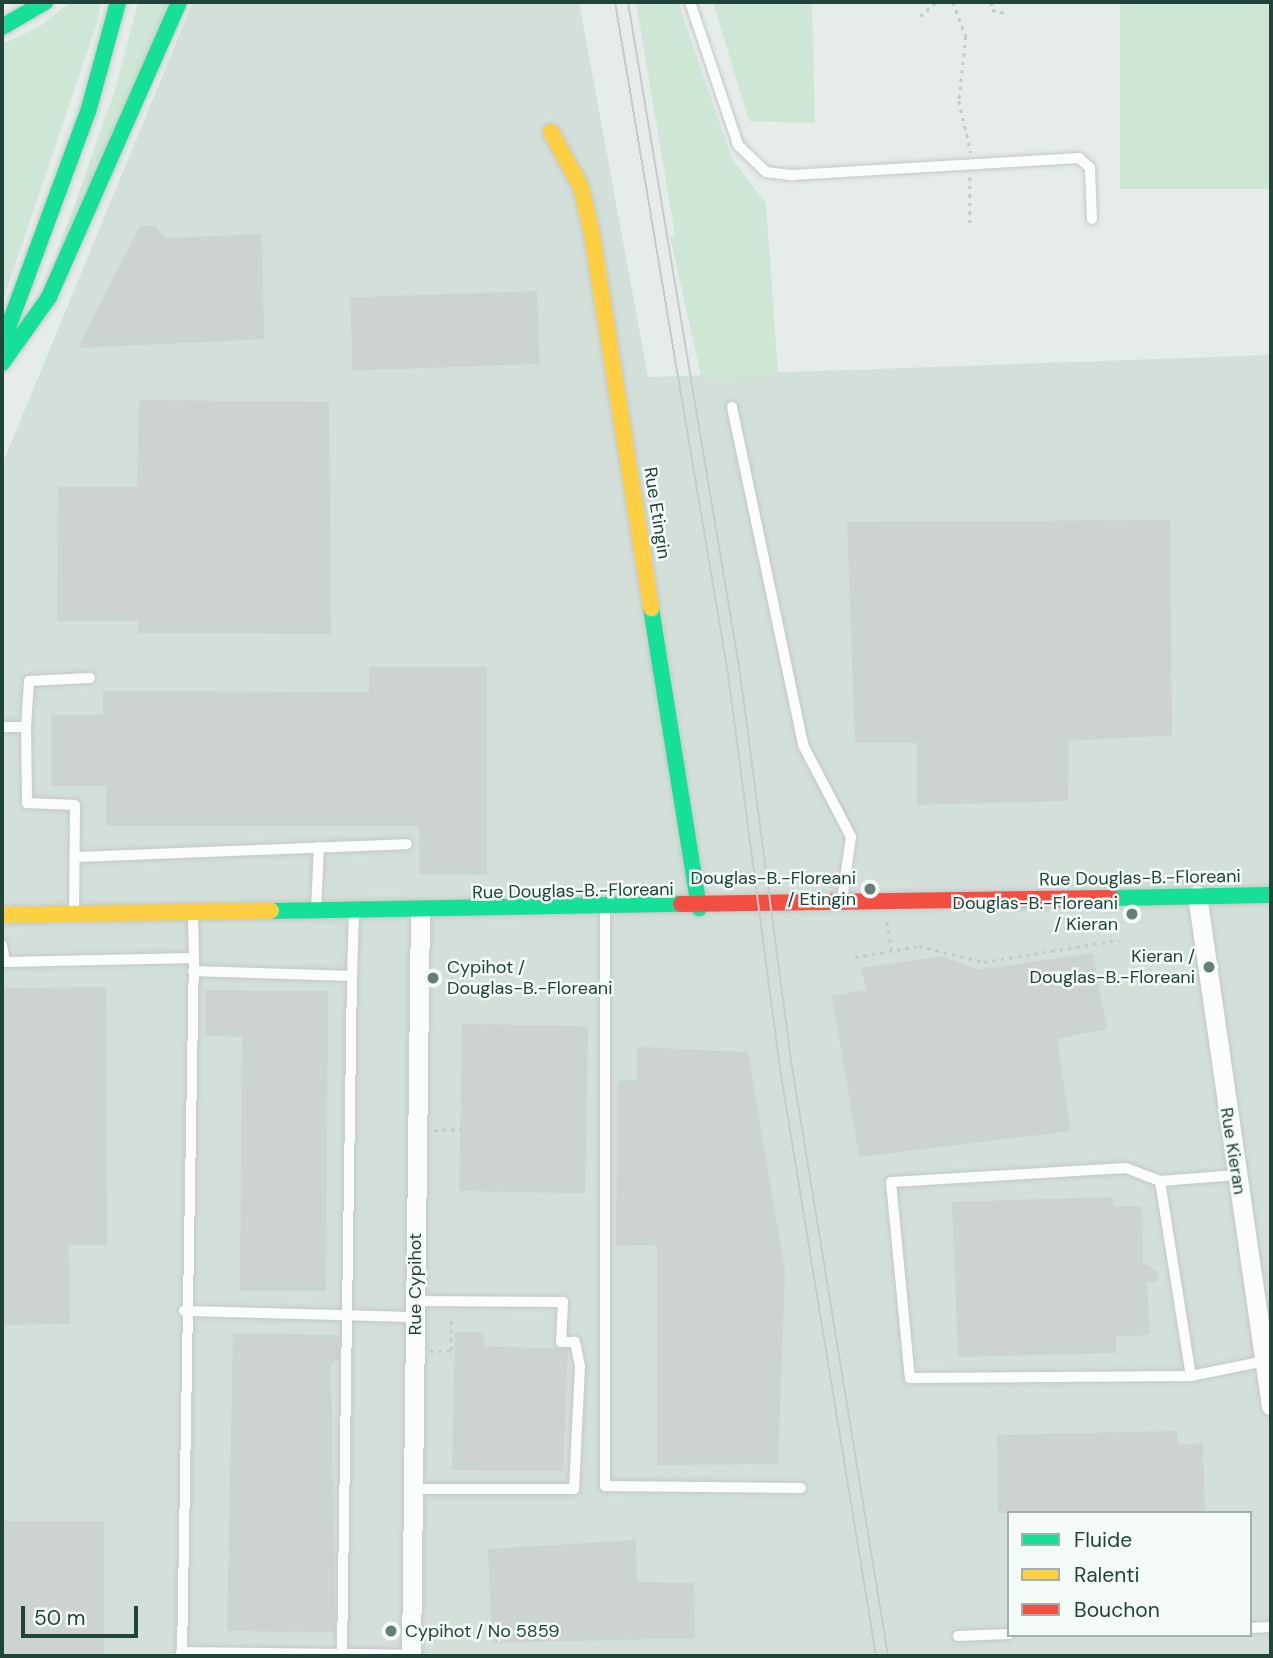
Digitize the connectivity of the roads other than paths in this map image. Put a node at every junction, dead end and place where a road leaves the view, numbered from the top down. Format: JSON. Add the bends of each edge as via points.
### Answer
{"nodes":[{"id":1,"x":46,"y":2,"type":"edge"},
{"id":2,"x":118,"y":2,"type":"edge"},
{"id":3,"x":179,"y":2,"type":"edge"},
{"id":4,"x":690,"y":2,"type":"edge"},
{"id":5,"x":2,"y":27,"type":"edge"},
{"id":6,"x":551,"y":132,"type":"dead end"},
{"id":7,"x":1093,"y":219,"type":"dead end"},
{"id":8,"x":2,"y":344,"type":"edge"},
{"id":9,"x":2,"y":363,"type":"edge"},
{"id":10,"x":732,"y":408,"type":"dead end"},
{"id":11,"x":90,"y":678,"type":"dead end"},
{"id":12,"x":2,"y":727,"type":"edge"},
{"id":13,"x":26,"y":727,"type":"junction"},
{"id":14,"x":407,"y":844,"type":"dead end"},
{"id":15,"x":319,"y":848,"type":"junction"},
{"id":16,"x":75,"y":857,"type":"junction"},
{"id":17,"x":1197,"y":895,"type":"junction"},
{"id":18,"x":1271,"y":895,"type":"edge"},
{"id":19,"x":841,"y":906,"type":"junction"},
{"id":20,"x":699,"y":908,"type":"junction"},
{"id":21,"x":605,"y":910,"type":"junction"},
{"id":22,"x":354,"y":911,"type":"junction"},
{"id":23,"x":316,"y":912,"type":"junction"},
{"id":24,"x":420,"y":912,"type":"junction"},
{"id":25,"x":193,"y":913,"type":"junction"},
{"id":26,"x":74,"y":914,"type":"junction"},
{"id":27,"x":2,"y":915,"type":"edge"},
{"id":28,"x":2,"y":945,"type":"edge"},
{"id":29,"x":194,"y":958,"type":"junction"},
{"id":30,"x":193,"y":971,"type":"junction"},
{"id":31,"x":352,"y":976,"type":"junction"},
{"id":32,"x":1237,"y":1175,"type":"junction"},
{"id":33,"x":1160,"y":1181,"type":"junction"},
{"id":34,"x":415,"y":1309,"type":"junction"},
{"id":35,"x":184,"y":1311,"type":"junction"},
{"id":36,"x":349,"y":1315,"type":"junction"},
{"id":37,"x":1265,"y":1362,"type":"junction"},
{"id":38,"x":1191,"y":1376,"type":"junction"},
{"id":39,"x":1271,"y":1406,"type":"edge"},
{"id":40,"x":801,"y":1488,"type":"dead end"},
{"id":41,"x":414,"y":1489,"type":"junction"},
{"id":42,"x":1271,"y":1627,"type":"edge"},
{"id":43,"x":1252,"y":1628,"type":"edge"},
{"id":44,"x":1007,"y":1634,"type":"edge"},
{"id":45,"x":958,"y":1636,"type":"dead end"},
{"id":46,"x":182,"y":1654,"type":"edge"},
{"id":47,"x":342,"y":1655,"type":"edge"},
{"id":48,"x":411,"y":1655,"type":"edge"}],
"edges":[{"from":1,"to":5,"type":"street"},
{"from":2,"to":8,"type":"street","via":[[88,112]]},
{"from":3,"to":9,"type":"street","via":[[49,297]]},
{"from":4,"to":7,"type":"lane","via":[[738,145],[766,172],[792,176],[1079,158],[1090,168]]},
{"from":6,"to":20,"type":"street","name":"Rue Etingin","via":[[581,187],[592,234]]},
{"from":10,"to":19,"type":"lane","via":[[803,745],[851,837]]},
{"from":11,"to":13,"type":"lane","via":[[29,681]]},
{"from":12,"to":13,"type":"lane"},
{"from":13,"to":16,"type":"lane","via":[[27,803],[75,805]]},
{"from":14,"to":15,"type":"lane"},
{"from":15,"to":16,"type":"lane"},
{"from":15,"to":23,"type":"lane"},
{"from":16,"to":26,"type":"lane"},
{"from":17,"to":18,"type":"street","name":"Rue Douglas-B.-Floreani"},
{"from":17,"to":19,"type":"street","name":"Rue Douglas-B.-Floreani"},
{"from":17,"to":32,"type":"street","name":"Rue Kieran"},
{"from":19,"to":20,"type":"street","name":"Rue Douglas-B.-Floreani"},
{"from":20,"to":21,"type":"street","name":"Rue Douglas-B.-Floreani"},
{"from":21,"to":24,"type":"street","name":"Rue Douglas-B.-Floreani"},
{"from":21,"to":40,"type":"lane","via":[[606,1486]]},
{"from":22,"to":23,"type":"street","name":"Rue Douglas-B.-Floreani"},
{"from":22,"to":24,"type":"street","name":"Rue Douglas-B.-Floreani"},
{"from":22,"to":31,"type":"lane"},
{"from":23,"to":25,"type":"street","name":"Rue Douglas-B.-Floreani"},
{"from":24,"to":34,"type":"street","name":"Rue Cypihot"},
{"from":25,"to":26,"type":"street","name":"Rue Douglas-B.-Floreani"},
{"from":25,"to":29,"type":"lane"},
{"from":26,"to":27,"type":"street","name":"Rue Douglas-B.-Floreani"},
{"from":28,"to":29,"type":"lane","via":[[5,962]]},
{"from":29,"to":30,"type":"lane"},
{"from":30,"to":31,"type":"lane"},
{"from":30,"to":35,"type":"lane"},
{"from":31,"to":36,"type":"lane"},
{"from":32,"to":33,"type":"lane"},
{"from":32,"to":37,"type":"street","name":"Rue Kieran"},
{"from":33,"to":38,"type":"lane"},
{"from":33,"to":38,"type":"lane","via":[[1126,1168],[891,1182],[910,1378]]},
{"from":34,"to":36,"type":"lane"},
{"from":34,"to":41,"type":"street","name":"Rue Cypihot"},
{"from":34,"to":41,"type":"lane","via":[[563,1302],[561,1342],[575,1342],[580,1366],[574,1489]]},
{"from":35,"to":36,"type":"lane"},
{"from":35,"to":46,"type":"lane"},
{"from":36,"to":47,"type":"lane"},
{"from":37,"to":38,"type":"lane"},
{"from":37,"to":39,"type":"street","name":"Rue Kieran"},
{"from":41,"to":48,"type":"street","name":"Rue Cypihot"},
{"from":42,"to":43,"type":"lane"},
{"from":44,"to":45,"type":"lane"},
{"from":46,"to":47,"type":"lane"},
{"from":47,"to":48,"type":"lane"}]}
